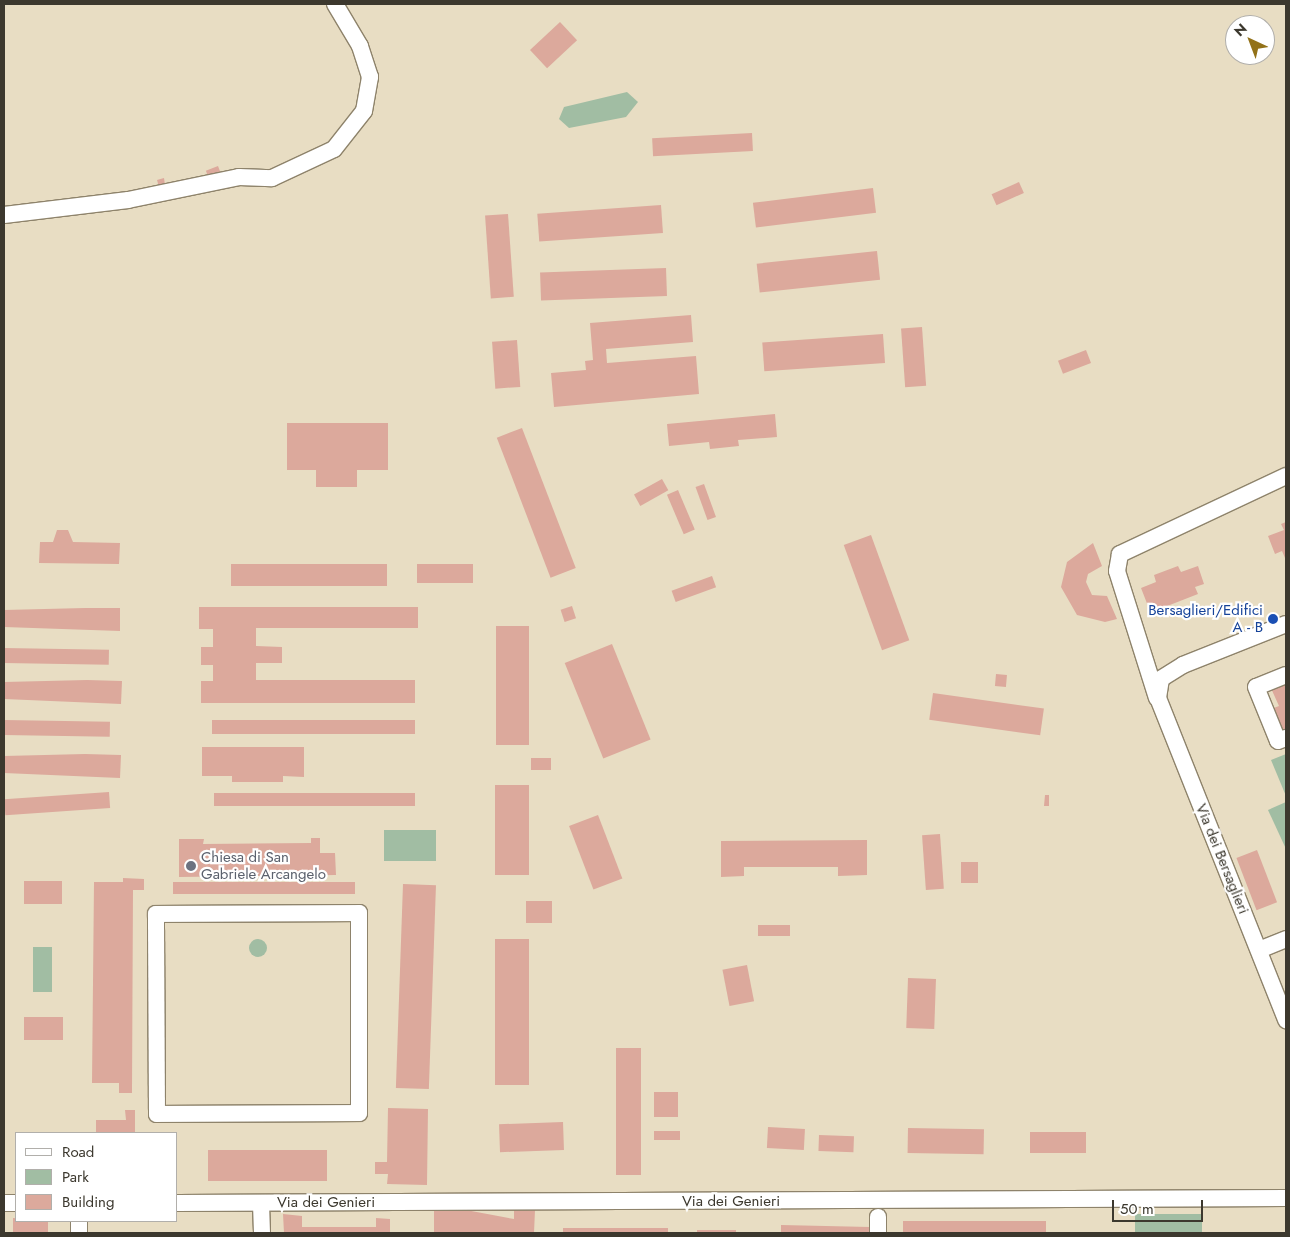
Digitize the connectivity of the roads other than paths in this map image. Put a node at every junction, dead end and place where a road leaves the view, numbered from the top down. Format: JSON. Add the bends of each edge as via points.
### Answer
{"nodes":[{"id":1,"x":335,"y":4,"type":"edge"},
{"id":2,"x":4,"y":215,"type":"edge"},
{"id":3,"x":1286,"y":476,"type":"edge"},
{"id":4,"x":1286,"y":624,"type":"edge"},
{"id":5,"x":1286,"y":675,"type":"edge"},
{"id":6,"x":1158,"y":698,"type":"junction"},
{"id":7,"x":1286,"y":738,"type":"edge"},
{"id":8,"x":156,"y":914,"type":"joint"},
{"id":9,"x":1286,"y":939,"type":"edge"},
{"id":10,"x":1258,"y":950,"type":"junction"},
{"id":11,"x":1286,"y":1020,"type":"edge"},
{"id":12,"x":1286,"y":1198,"type":"edge"},
{"id":13,"x":178,"y":1204,"type":"edge"},
{"id":14,"x":261,"y":1204,"type":"junction"},
{"id":15,"x":878,"y":1217,"type":"dead end"},
{"id":16,"x":262,"y":1233,"type":"edge"},
{"id":17,"x":878,"y":1233,"type":"edge"}],
"edges":[{"from":1,"to":2,"type":"street","via":[[360,46],[370,77],[364,111],[334,149],[272,178],[239,177],[128,200]]},
{"from":3,"to":6,"type":"street","name":"Via dei Bersaglieri","via":[[1260,492],[1186,520],[1120,554],[1117,571]]},
{"from":4,"to":6,"type":"street","via":[[1183,665],[1161,679]]},
{"from":5,"to":7,"type":"street","via":[[1256,687],[1278,741]]},
{"from":6,"to":10,"type":"street","name":"Via dei Bersaglieri"},
{"from":8,"to":8,"type":"street","via":[[156,1114],[359,1113],[359,913]]},
{"from":9,"to":10,"type":"street"},
{"from":10,"to":11,"type":"street","name":"Via dei Bersaglieri"},
{"from":12,"to":14,"type":"street","name":"Via dei Genieri"},
{"from":13,"to":14,"type":"street","name":"Via dei Genieri"},
{"from":14,"to":16,"type":"street"},
{"from":15,"to":17,"type":"street"}]}
